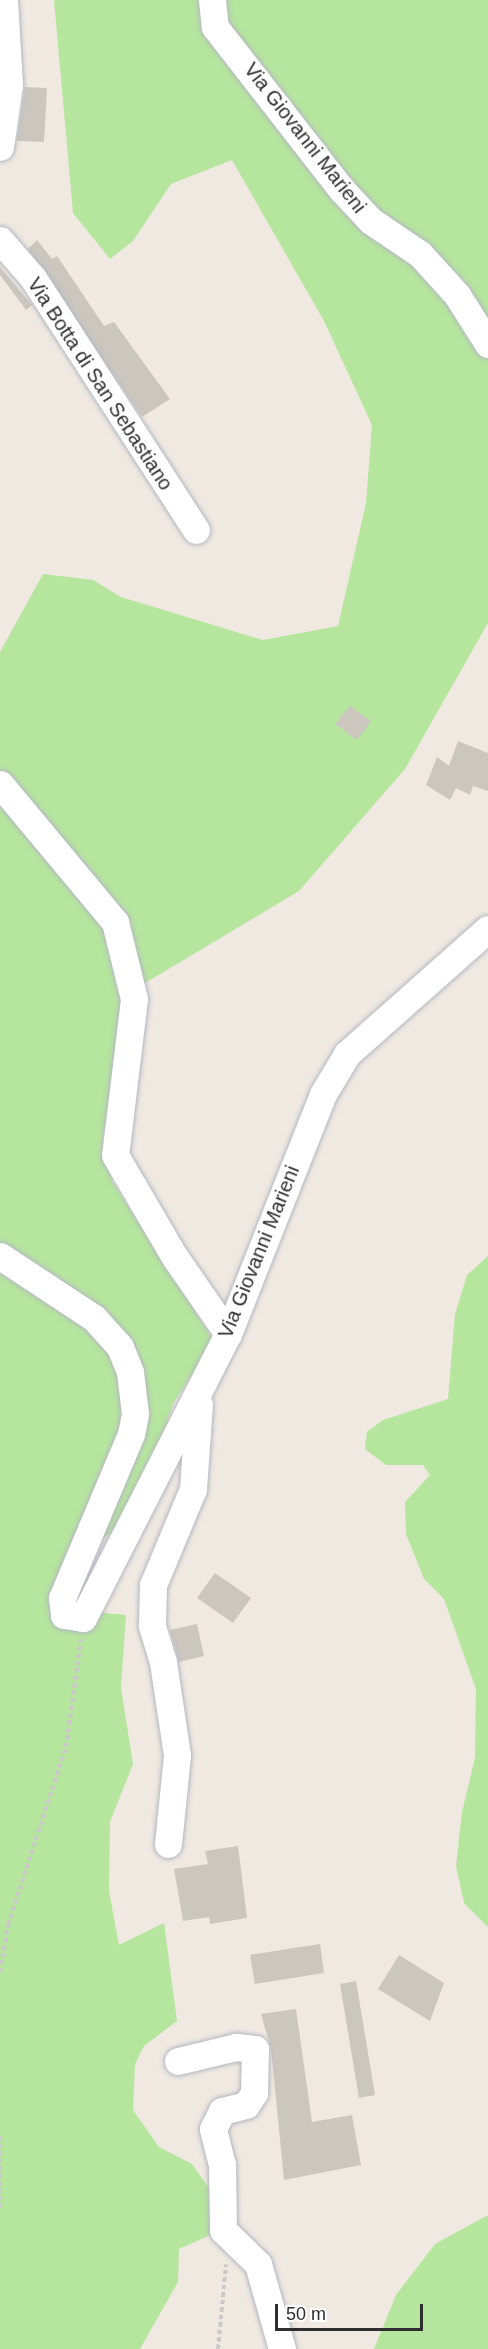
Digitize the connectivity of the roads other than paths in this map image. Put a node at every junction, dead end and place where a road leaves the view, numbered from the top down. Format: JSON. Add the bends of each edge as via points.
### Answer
{"nodes":[{"id":1,"x":4,"y":0,"type":"edge"},
{"id":2,"x":212,"y":0,"type":"edge"},
{"id":3,"x":0,"y":147,"type":"edge"},
{"id":4,"x":0,"y":240,"type":"edge"},
{"id":5,"x":488,"y":344,"type":"edge"},
{"id":6,"x":196,"y":530,"type":"dead end"},
{"id":7,"x":0,"y":784,"type":"edge"},
{"id":8,"x":488,"y":929,"type":"edge"},
{"id":9,"x":0,"y":1256,"type":"edge"},
{"id":10,"x":228,"y":1334,"type":"junction"},
{"id":11,"x":203,"y":1382,"type":"junction"},
{"id":12,"x":168,"y":1844,"type":"dead end"},
{"id":13,"x":178,"y":2061,"type":"dead end"},
{"id":14,"x":282,"y":2349,"type":"edge"}],
"edges":[{"from":1,"to":3,"type":"street","via":[[9,85]]},
{"from":2,"to":5,"type":"street","name":"Via Giovanni Marieni","via":[[215,27],[342,190],[371,221],[420,254],[457,295]]},
{"from":4,"to":6,"type":"street","name":"Via Botta di San Sebastiano","via":[[33,278]]},
{"from":7,"to":10,"type":"street","via":[[115,922],[134,999],[115,1155]]},
{"from":8,"to":10,"type":"street","name":"Via Giovanni Marieni","via":[[347,1054],[315,1113]]},
{"from":9,"to":11,"type":"street","name":"Via Giovanni Marieni","via":[[94,1318],[120,1347],[130,1372],[135,1414],[131,1434],[62,1598],[64,1615],[83,1618]]},
{"from":10,"to":11,"type":"street","name":"Via Giovanni Marieni"},
{"from":11,"to":12,"type":"street","via":[[193,1489],[153,1585],[152,1625],[163,1662],[177,1755]]},
{"from":13,"to":14,"type":"street","via":[[236,2047],[255,2049],[254,2093],[246,2105],[222,2111],[213,2128],[222,2164],[223,2230],[258,2265]]}]}
